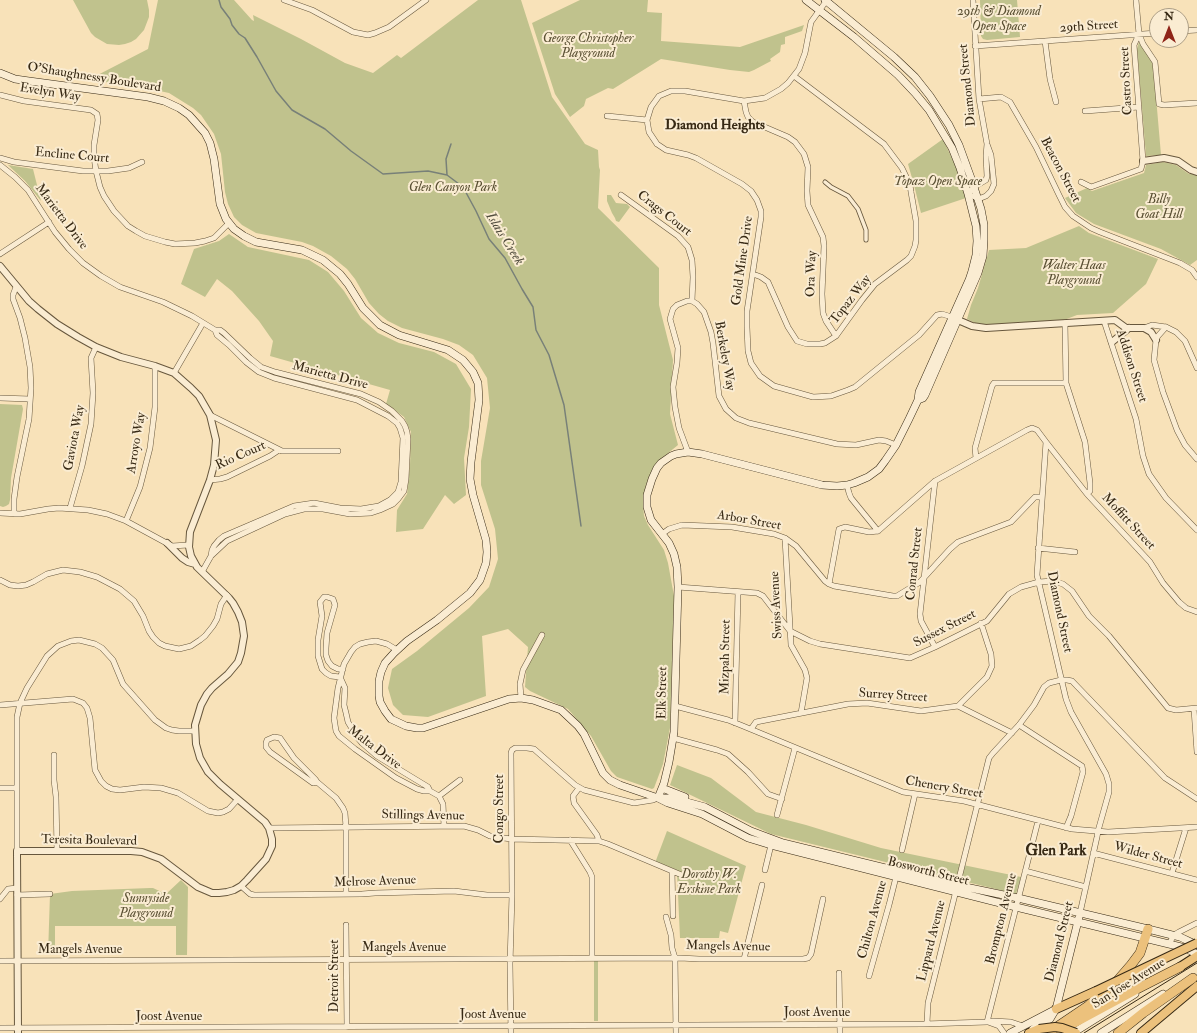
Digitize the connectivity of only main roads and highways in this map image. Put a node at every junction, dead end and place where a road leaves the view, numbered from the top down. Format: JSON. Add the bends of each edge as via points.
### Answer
{"nodes":[{"id":1,"x":806,"y":0,"type":"edge"},
{"id":2,"x":826,"y":0,"type":"edge"},
{"id":3,"x":0,"y":73,"type":"edge"},
{"id":4,"x":955,"y":318,"type":"junction"},
{"id":5,"x":521,"y":698,"type":"joint"},
{"id":6,"x":662,"y":788,"type":"junction"},
{"id":7,"x":658,"y":798,"type":"junction"},
{"id":8,"x":705,"y":807,"type":"junction"},
{"id":9,"x":897,"y":873,"type":"junction"},
{"id":10,"x":956,"y":888,"type":"junction"},
{"id":11,"x":1080,"y":913,"type":"junction"},
{"id":12,"x":1078,"y":922,"type":"junction"},
{"id":13,"x":1148,"y":929,"type":"junction"},
{"id":14,"x":1145,"y":939,"type":"junction"},
{"id":15,"x":1197,"y":944,"type":"edge"},
{"id":16,"x":1197,"y":955,"type":"edge"},
{"id":17,"x":1180,"y":967,"type":"junction"},
{"id":18,"x":1196,"y":980,"type":"edge"},
{"id":19,"x":1056,"y":1009,"type":"junction"},
{"id":20,"x":1024,"y":1030,"type":"edge"},
{"id":21,"x":1044,"y":1031,"type":"edge"},
{"id":22,"x":1143,"y":1032,"type":"edge"},
{"id":23,"x":1010,"y":1033,"type":"edge"},
{"id":24,"x":1029,"y":1033,"type":"edge"},
{"id":25,"x":1057,"y":1033,"type":"edge"},
{"id":26,"x":1075,"y":1033,"type":"edge"},
{"id":27,"x":1101,"y":1033,"type":"edge"},
{"id":28,"x":1118,"y":1033,"type":"edge"}],
"edges":[{"from":1,"to":4,"type":"main road","via":[[898,76],[923,102],[952,148],[968,194],[977,241],[972,271]]},
{"from":2,"to":4,"type":"main road","via":[[915,77],[937,106],[962,154],[984,225],[984,240],[978,273]]},
{"from":3,"to":5,"type":"main road","name":"O'Shaughnessy Boulevard","via":[[23,80],[148,97],[179,108],[198,124],[210,143],[220,204],[229,223],[238,233],[260,243],[302,250],[323,260],[340,274],[352,288],[363,308],[380,325],[399,335],[442,348],[467,364],[476,378],[479,389],[470,473],[486,546],[484,569],[470,593],[389,658],[378,681],[380,702],[392,719],[417,728],[509,699]]},
{"from":4,"to":6,"type":"main road","name":"Elk Street","via":[[925,395],[918,400],[896,445],[879,469],[862,480],[847,485],[814,483],[688,452],[666,459],[657,468],[647,495],[647,507],[651,520],[674,554],[678,587],[673,738]]},
{"from":5,"to":7,"type":"main road","name":"Bosworth Street","via":[[552,706],[565,713],[584,734],[610,780]]},
{"from":6,"to":7,"type":"main road","name":"Elk Street"},
{"from":6,"to":8,"type":"main road","via":[[700,802]]},
{"from":7,"to":8,"type":"main road","name":"Bosworth Street","via":[[672,798]]},
{"from":7,"to":9,"type":"main road","name":"Bosworth Street","via":[[702,814],[748,838]]},
{"from":8,"to":9,"type":"main road","name":"Bosworth Street","via":[[772,840]]},
{"from":9,"to":10,"type":"main road","name":"Bosworth Street"},
{"from":10,"to":11,"type":"main road","name":"Bosworth Street","via":[[1018,898]]},
{"from":10,"to":12,"type":"main road","name":"Bosworth Street","via":[[1016,907]]},
{"from":11,"to":12,"type":"main road","name":"Diamond Street"},
{"from":11,"to":13,"type":"main road","name":"Bosworth Street"},
{"from":12,"to":14,"type":"main road","name":"Bosworth Street"},
{"from":12,"to":19,"type":"main road","name":"Diamond Street"},
{"from":13,"to":14,"type":"highway"},
{"from":13,"to":15,"type":"main road","name":"Bosworth Street"},
{"from":14,"to":16,"type":"main road","name":"Bosworth Street","via":[[1185,948]]},
{"from":14,"to":21,"type":"highway","via":[[1136,959],[1112,987],[1088,1006]]},
{"from":15,"to":19,"type":"main road","bridge":true},
{"from":16,"to":17,"type":"main road","name":"San Jose Avenue"},
{"from":17,"to":25,"type":"highway"},
{"from":17,"to":26,"type":"main road","name":"San Jose Avenue"},
{"from":18,"to":22,"type":"main road"},
{"from":18,"to":27,"type":"main road","name":"San Jose Avenue","via":[[1148,1003]]},
{"from":18,"to":28,"type":"highway","via":[[1153,1006]]},
{"from":19,"to":20,"type":"main road","via":[[1050,1019]]},
{"from":20,"to":23,"type":"main road"},
{"from":21,"to":24,"type":"main road"},
{"from":21,"to":26,"type":"main road","bridge":true,"via":[[1055,1027]]}]}
